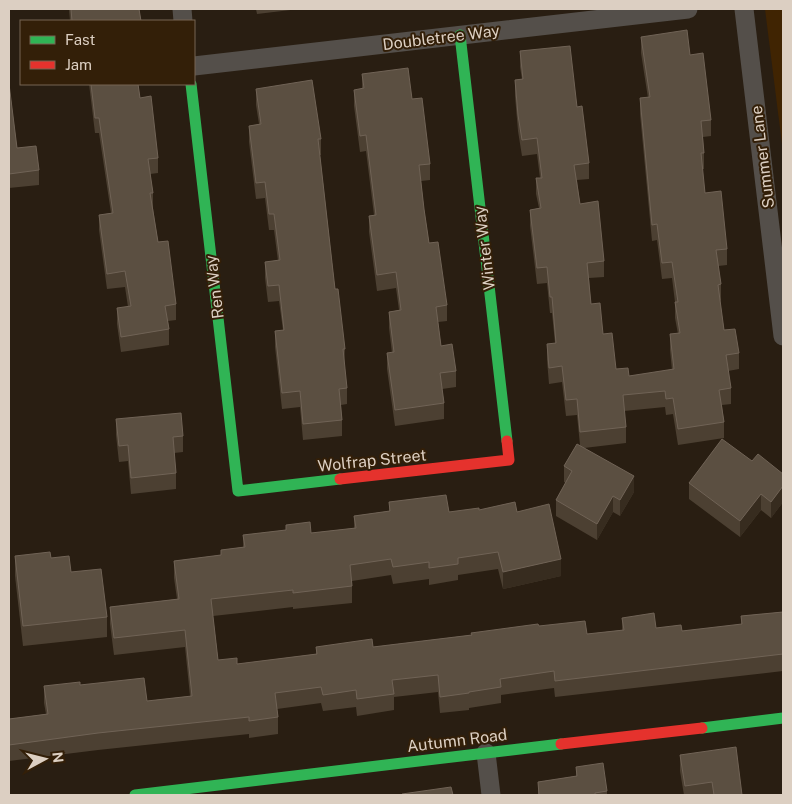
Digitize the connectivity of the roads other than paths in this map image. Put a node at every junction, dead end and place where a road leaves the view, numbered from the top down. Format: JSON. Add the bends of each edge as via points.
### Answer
{"nodes":[{"id":1,"x":688,"y":9,"type":"edge"},
{"id":2,"x":744,"y":9,"type":"edge"},
{"id":3,"x":460,"y":35,"type":"junction"},
{"id":4,"x":195,"y":66,"type":"edge"},
{"id":5,"x":191,"y":85,"type":"edge"},
{"id":6,"x":783,"y":336,"type":"edge"},
{"id":7,"x":509,"y":460,"type":"joint"},
{"id":8,"x":238,"y":491,"type":"joint"},
{"id":9,"x":783,"y":718,"type":"edge"},
{"id":10,"x":486,"y":753,"type":"junction"},
{"id":11,"x":134,"y":795,"type":"edge"},
{"id":12,"x":491,"y":795,"type":"edge"}],
"edges":[{"from":1,"to":3,"type":"street","name":"Doubletree Way"},
{"from":2,"to":6,"type":"street","name":"Summer Lane"},
{"from":3,"to":4,"type":"street","name":"Doubletree Way"},
{"from":3,"to":7,"type":"street","name":"Winter Way"},
{"from":5,"to":8,"type":"street","name":"Ren Way"},
{"from":7,"to":8,"type":"street","name":"Wolfrap Street"},
{"from":9,"to":10,"type":"street","name":"Autumn Road"},
{"from":10,"to":11,"type":"street","name":"Autumn Road"},
{"from":10,"to":12,"type":"street"}]}
